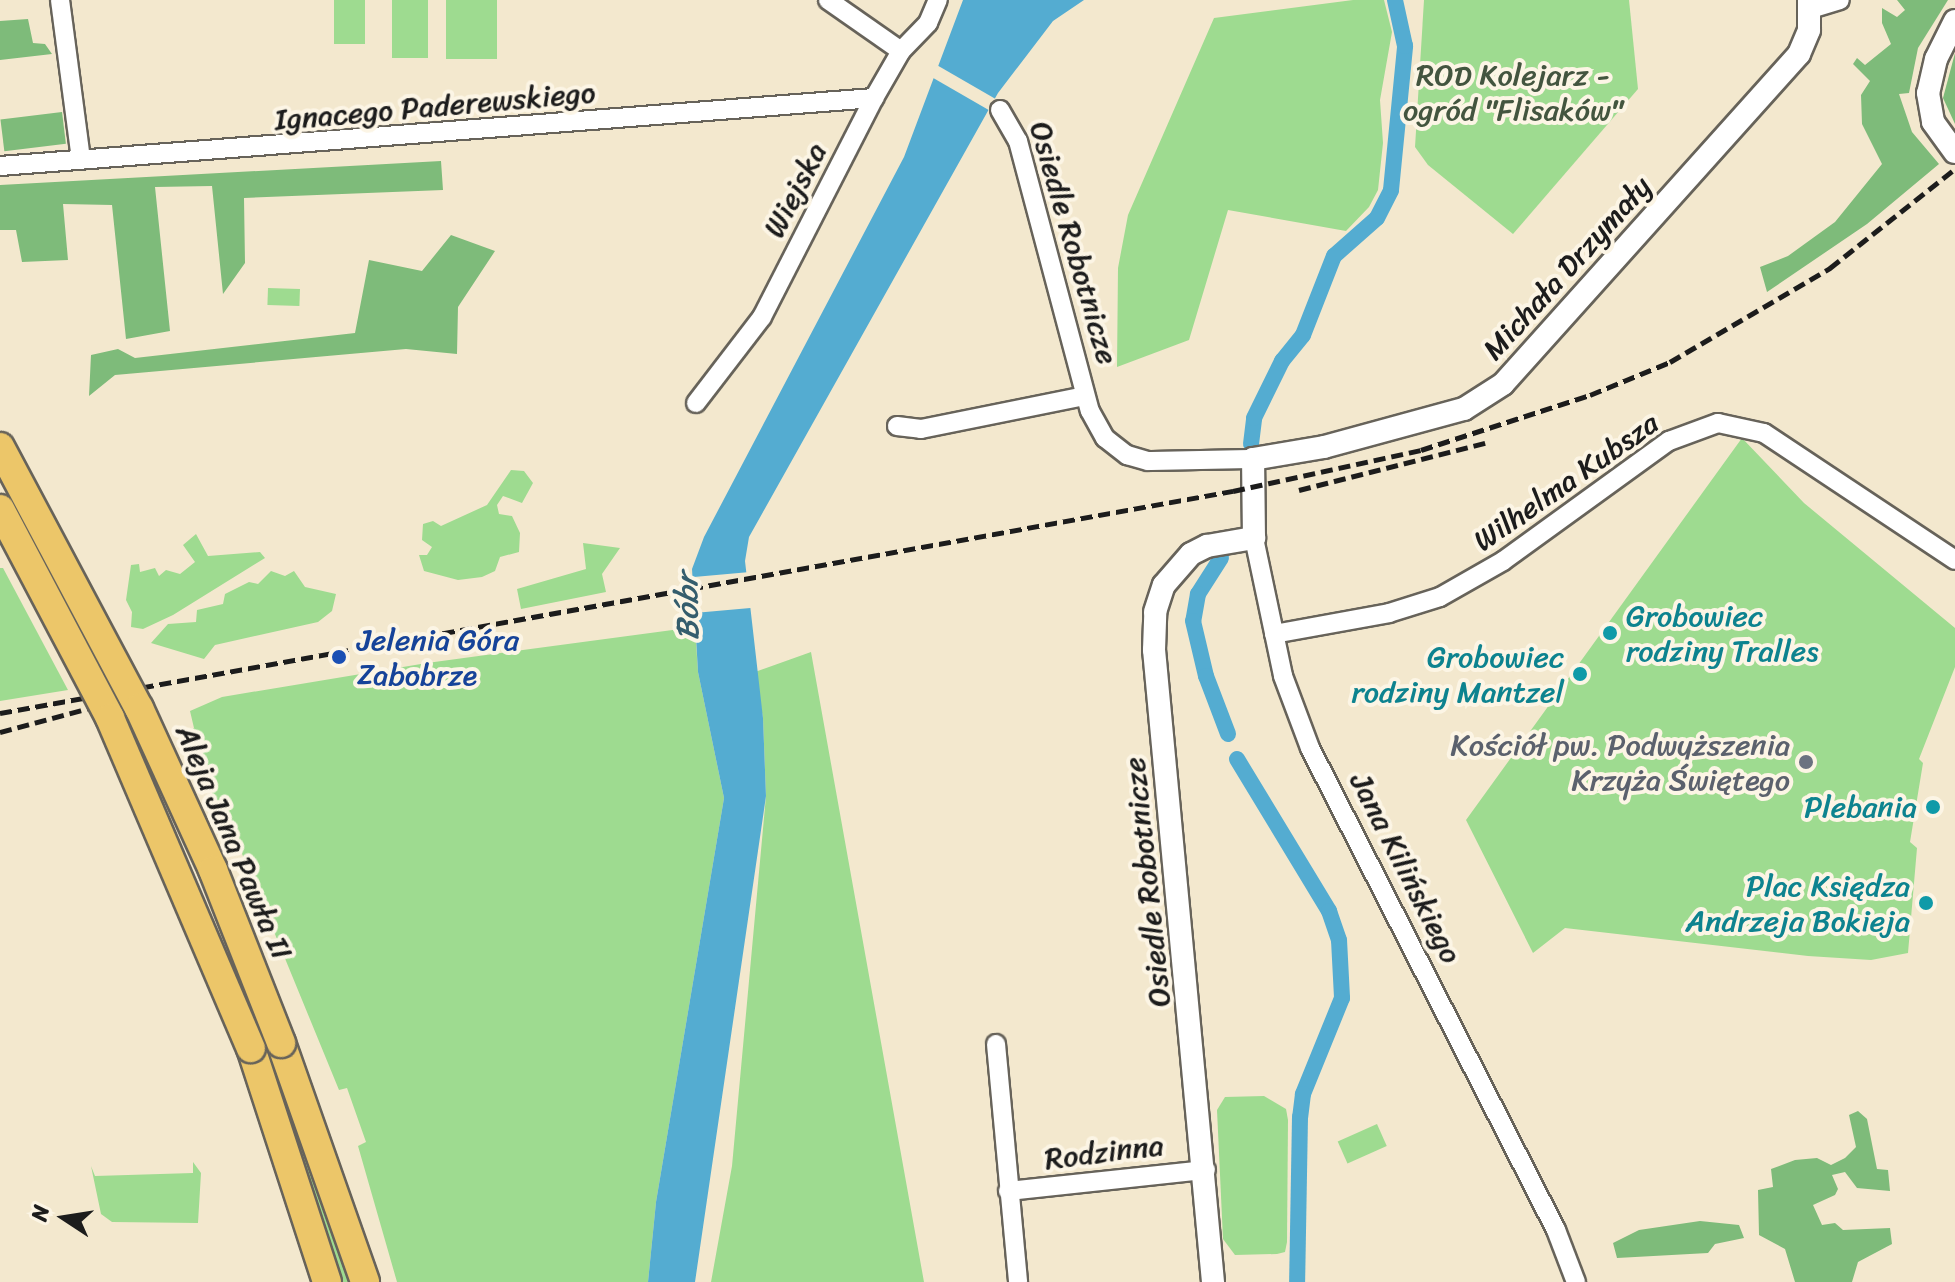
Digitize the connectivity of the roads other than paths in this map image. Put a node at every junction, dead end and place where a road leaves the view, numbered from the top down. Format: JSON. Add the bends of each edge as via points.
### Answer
{"nodes":[{"id":1,"x":60,"y":0,"type":"edge"},
{"id":2,"x":828,"y":0,"type":"edge"},
{"id":3,"x":938,"y":0,"type":"edge"},
{"id":4,"x":1840,"y":0,"type":"edge"},
{"id":5,"x":1810,"y":4,"type":"edge"},
{"id":6,"x":1955,"y":21,"type":"edge"},
{"id":7,"x":901,"y":51,"type":"junction"},
{"id":8,"x":874,"y":98,"type":"junction"},
{"id":9,"x":1000,"y":110,"type":"dead end"},
{"id":10,"x":1953,"y":150,"type":"edge"},
{"id":11,"x":81,"y":160,"type":"junction"},
{"id":12,"x":0,"y":166,"type":"edge"},
{"id":13,"x":1085,"y":396,"type":"junction"},
{"id":14,"x":696,"y":403,"type":"dead end"},
{"id":15,"x":897,"y":426,"type":"dead end"},
{"id":16,"x":0,"y":447,"type":"edge"},
{"id":17,"x":1253,"y":459,"type":"junction"},
{"id":18,"x":0,"y":509,"type":"edge"},
{"id":19,"x":1254,"y":538,"type":"junction"},
{"id":20,"x":1955,"y":560,"type":"edge"},
{"id":21,"x":1274,"y":634,"type":"junction"},
{"id":22,"x":996,"y":1044,"type":"dead end"},
{"id":23,"x":1206,"y":1170,"type":"junction"},
{"id":24,"x":1008,"y":1191,"type":"junction"},
{"id":25,"x":327,"y":1282,"type":"edge"},
{"id":26,"x":365,"y":1282,"type":"edge"},
{"id":27,"x":1018,"y":1282,"type":"edge"},
{"id":28,"x":1213,"y":1282,"type":"edge"},
{"id":29,"x":1576,"y":1282,"type":"edge"}],
"edges":[{"from":1,"to":11,"type":"street"},
{"from":2,"to":7,"type":"street"},
{"from":3,"to":7,"type":"street","name":"Wiejska","via":[[928,23]]},
{"from":4,"to":5,"type":"street","name":"Michała Drzymały"},
{"from":5,"to":17,"type":"street","name":"Michała Drzymały","via":[[1799,54],[1503,384],[1464,409],[1324,447]]},
{"from":6,"to":10,"type":"street","via":[[1936,59],[1928,93],[1933,122]]},
{"from":7,"to":8,"type":"street","name":"Wiejska"},
{"from":8,"to":11,"type":"street","name":"Ignacego Paderewskiego"},
{"from":8,"to":14,"type":"street","name":"Wiejska","via":[[762,317]]},
{"from":9,"to":13,"type":"street","name":"Osiedle Robotnicze","via":[[1015,132],[1044,226]]},
{"from":11,"to":12,"type":"street","name":"Ignacego Paderewskiego"},
{"from":13,"to":15,"type":"street","name":"Osiedle Robotnicze","via":[[921,429]]},
{"from":13,"to":17,"type":"street","name":"Osiedle Robotnicze","via":[[1105,438],[1136,459]]},
{"from":16,"to":26,"type":"main road","name":"Aleja Jana Pawła II","bridge":true,"via":[[145,721],[213,870]]},
{"from":17,"to":19,"type":"street","name":"Jana Kilińskiego"},
{"from":18,"to":25,"type":"main road","name":"Aleja Jana Pawła II","bridge":true,"via":[[117,732],[251,1048]]},
{"from":19,"to":21,"type":"street","name":"Jana Kilińskiego"},
{"from":19,"to":23,"type":"street","name":"Osiedle Robotnicze","via":[[1207,546],[1179,565],[1158,598],[1153,631]]},
{"from":20,"to":21,"type":"street","name":"Wilhelma Kubsza","via":[[1764,433],[1718,423],[1669,441],[1503,561],[1440,597],[1375,617]]},
{"from":21,"to":29,"type":"street","name":"Jana Kilińskiego","via":[[1289,696],[1310,748],[1556,1230]]},
{"from":22,"to":24,"type":"street","name":"Rodzinna"},
{"from":23,"to":24,"type":"street","name":"Rodzinna"},
{"from":23,"to":28,"type":"street","name":"Osiedle Robotnicze"},
{"from":24,"to":27,"type":"street","name":"Rodzinna"}]}
